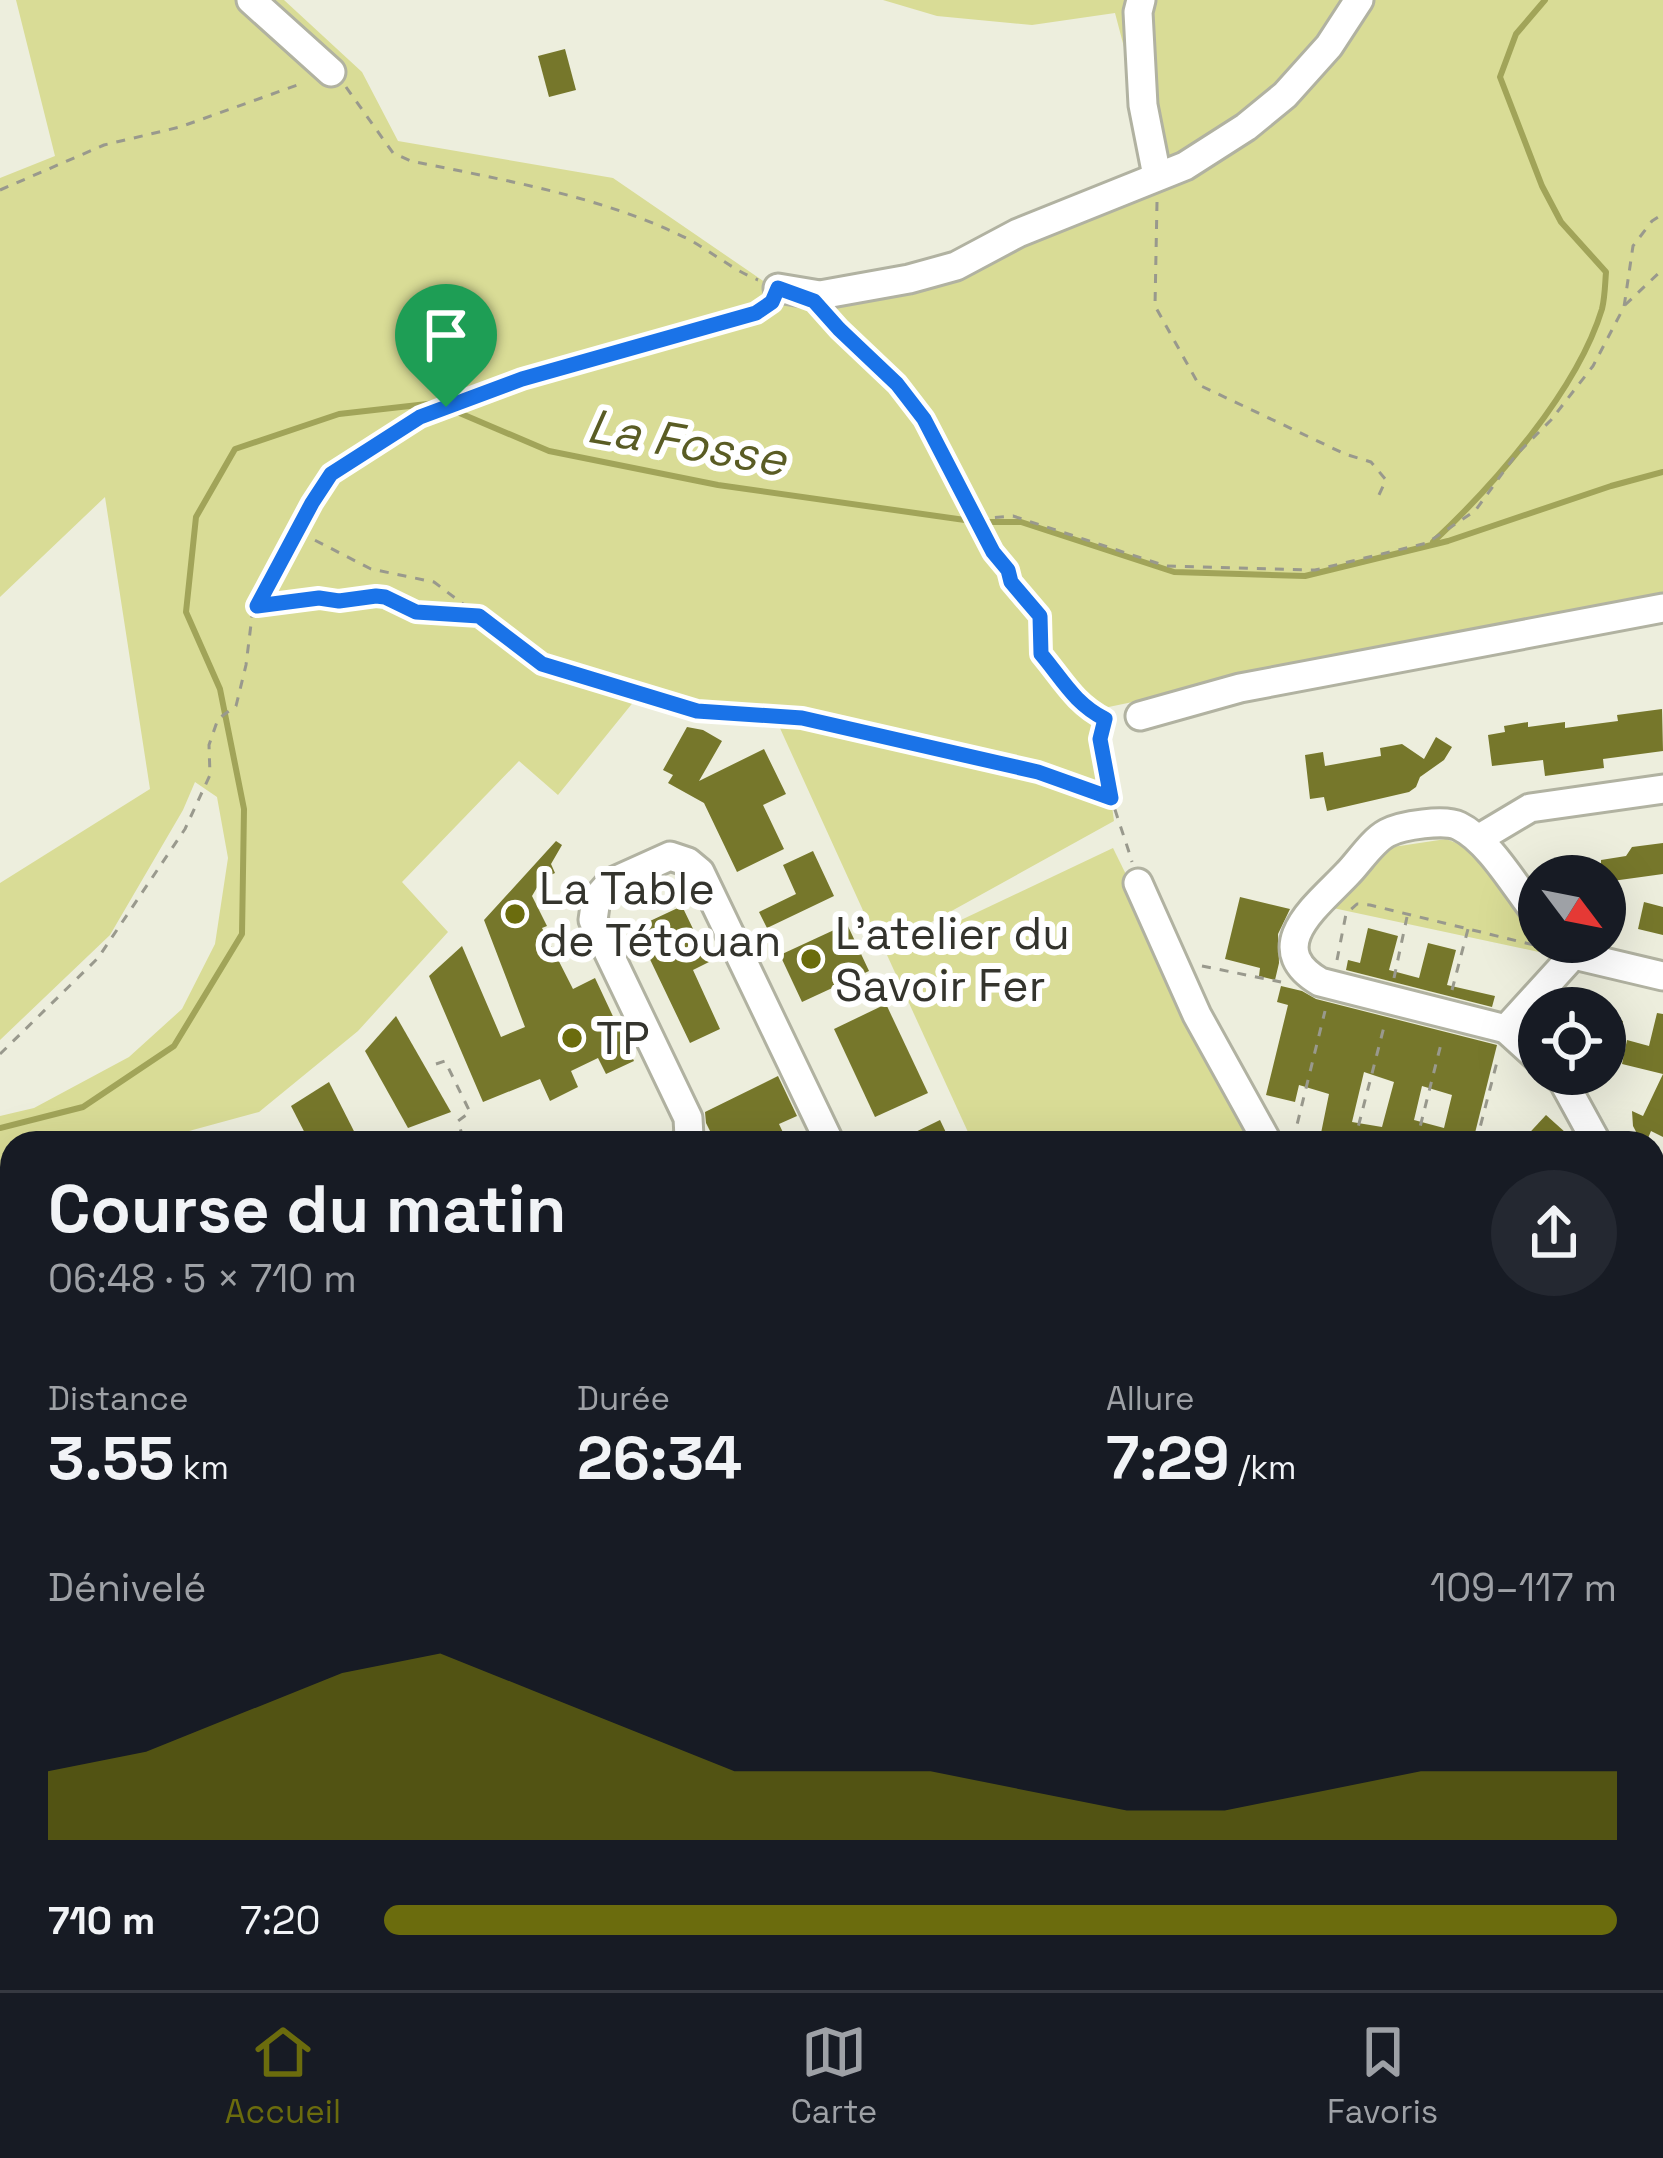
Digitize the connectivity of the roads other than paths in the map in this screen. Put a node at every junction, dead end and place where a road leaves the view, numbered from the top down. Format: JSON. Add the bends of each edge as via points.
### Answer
{"nodes":[{"id":1,"x":251,"y":0,"type":"edge"},
{"id":2,"x":1141,"y":0,"type":"edge"},
{"id":3,"x":1359,"y":0,"type":"edge"},
{"id":4,"x":331,"y":72,"type":"road end"},
{"id":5,"x":1157,"y":176,"type":"junction"},
{"id":6,"x":778,"y":288,"type":"road end"},
{"id":7,"x":1663,"y":608,"type":"edge"},
{"id":8,"x":1140,"y":716,"type":"road end"},
{"id":9,"x":1663,"y":789,"type":"edge"},
{"id":10,"x":1478,"y":839,"type":"junction"},
{"id":11,"x":1138,"y":883,"type":"road end"},
{"id":12,"x":1518,"y":890,"type":"edge"},
{"id":13,"x":1566,"y":963,"type":"edge"},
{"id":14,"x":1618,"y":963,"type":"edge"},
{"id":15,"x":1663,"y":976,"type":"edge"},
{"id":16,"x":1506,"y":1029,"type":"junction"},
{"id":17,"x":1518,"y":1040,"type":"edge"},
{"id":18,"x":1569,"y":1095,"type":"edge"},
{"id":19,"x":688,"y":1131,"type":"edge"},
{"id":20,"x":824,"y":1131,"type":"edge"},
{"id":21,"x":1261,"y":1131,"type":"edge"},
{"id":22,"x":1590,"y":1131,"type":"edge"}],
"edges":[{"from":1,"to":4,"type":"street"},
{"from":2,"to":5,"type":"street","via":[[1144,105]]},
{"from":3,"to":5,"type":"street","via":[[1285,95],[1185,166]]},
{"from":5,"to":6,"type":"street","via":[[956,266],[820,295]]},
{"from":7,"to":8,"type":"street","via":[[1240,688]]},
{"from":9,"to":10,"type":"street","via":[[1530,808]]},
{"from":10,"to":12,"type":"street"},
{"from":10,"to":16,"type":"street","via":[[1455,824],[1385,834],[1310,910],[1295,938],[1297,960],[1332,985]]},
{"from":11,"to":21,"type":"street","via":[[1197,1016]]},
{"from":13,"to":16,"type":"street"},
{"from":14,"to":15,"type":"street"},
{"from":16,"to":17,"type":"street"},
{"from":18,"to":22,"type":"street"},
{"from":19,"to":20,"type":"street","via":[[593,920],[596,899],[610,883],[670,856],[700,872]]}]}
